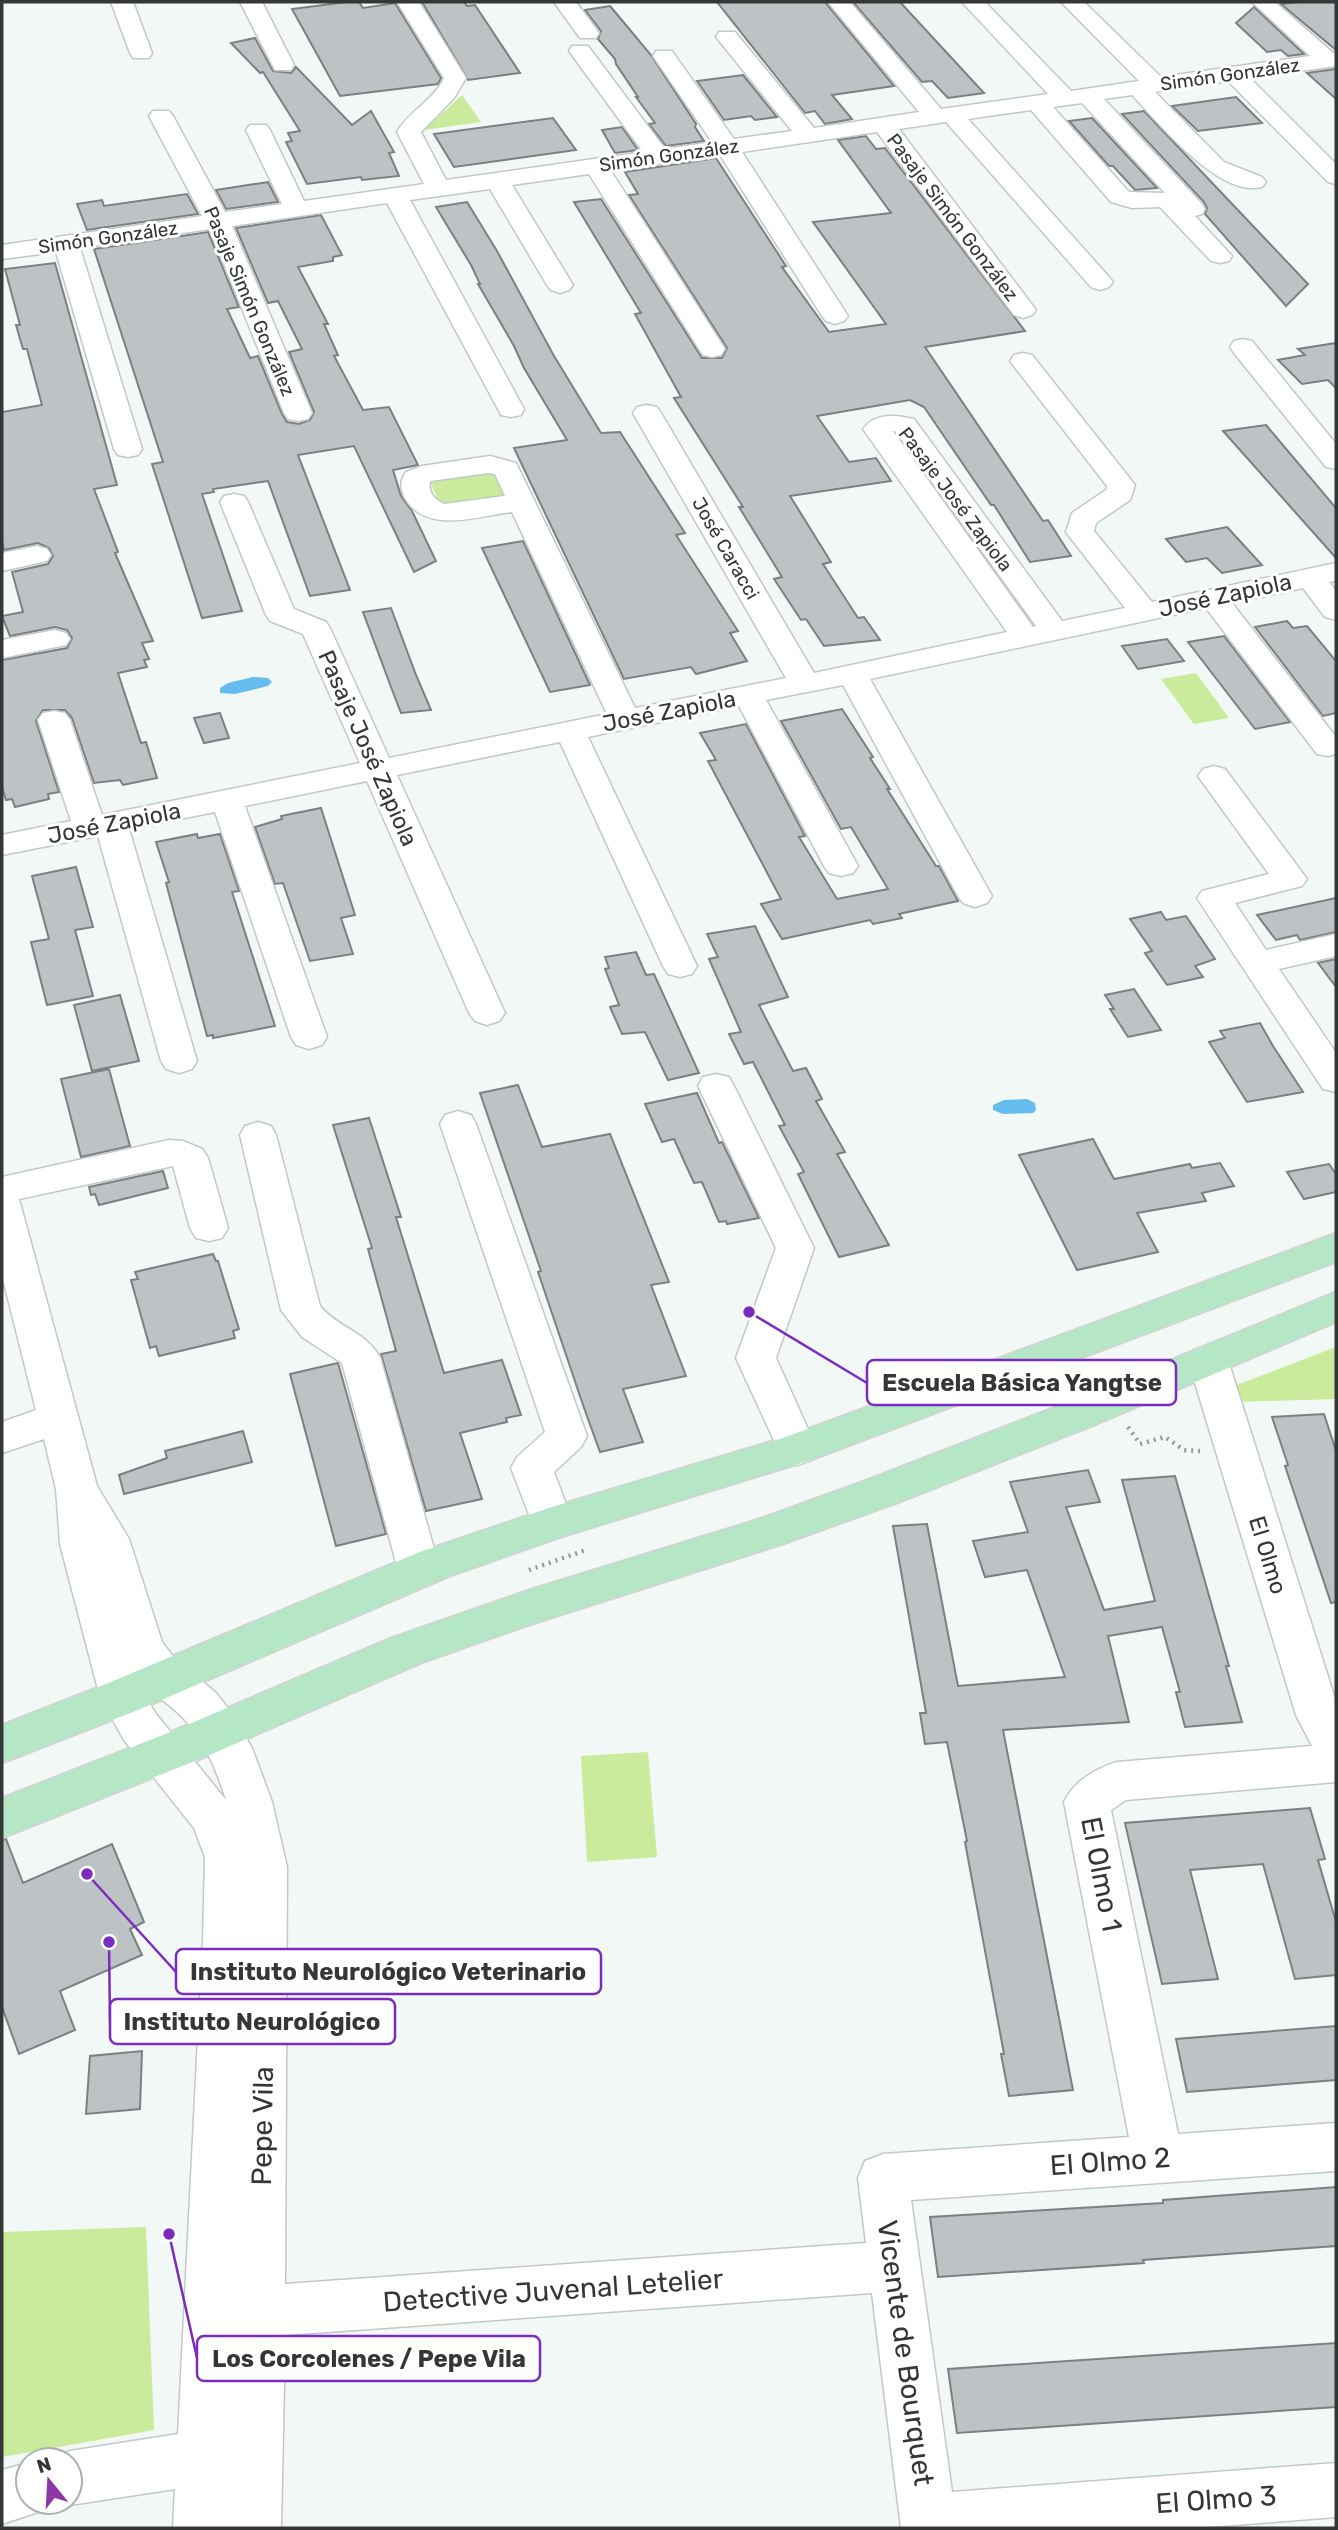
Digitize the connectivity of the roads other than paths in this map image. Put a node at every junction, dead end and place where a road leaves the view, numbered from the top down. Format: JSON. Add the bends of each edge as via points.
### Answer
{"nodes":[{"id":1,"x":122,"y":2,"type":"edge"},
{"id":2,"x":251,"y":2,"type":"edge"},
{"id":3,"x":273,"y":2,"type":"edge"},
{"id":4,"x":408,"y":2,"type":"edge"},
{"id":5,"x":565,"y":2,"type":"edge"},
{"id":6,"x":838,"y":2,"type":"edge"},
{"id":7,"x":973,"y":2,"type":"edge"},
{"id":8,"x":1072,"y":2,"type":"edge"},
{"id":9,"x":1263,"y":2,"type":"edge"},
{"id":10,"x":1279,"y":2,"type":"edge"},
{"id":11,"x":267,"y":36,"type":"junction"},
{"id":12,"x":727,"y":37,"type":"dead end"},
{"id":13,"x":141,"y":53,"type":"dead end"},
{"id":14,"x":664,"y":56,"type":"dead end"},
{"id":15,"x":1334,"y":58,"type":"edge"},
{"id":16,"x":283,"y":65,"type":"dead end"},
{"id":17,"x":1233,"y":74,"type":"junction"},
{"id":18,"x":1146,"y":86,"type":"junction"},
{"id":19,"x":1076,"y":96,"type":"junction"},
{"id":20,"x":1036,"y":102,"type":"junction"},
{"id":21,"x":161,"y":116,"type":"dead end"},
{"id":22,"x":943,"y":116,"type":"junction"},
{"id":23,"x":883,"y":124,"type":"junction"},
{"id":24,"x":258,"y":130,"type":"dead end"},
{"id":25,"x":808,"y":135,"type":"junction"},
{"id":26,"x":727,"y":147,"type":"junction"},
{"id":27,"x":659,"y":157,"type":"junction"},
{"id":28,"x":596,"y":166,"type":"junction"},
{"id":29,"x":1336,"y":177,"type":"edge"},
{"id":30,"x":497,"y":180,"type":"junction"},
{"id":31,"x":1254,"y":182,"type":"dead end"},
{"id":32,"x":439,"y":189,"type":"junction"},
{"id":33,"x":394,"y":195,"type":"junction"},
{"id":34,"x":296,"y":209,"type":"junction"},
{"id":35,"x":218,"y":221,"type":"junction"},
{"id":36,"x":66,"y":243,"type":"junction"},
{"id":37,"x":2,"y":252,"type":"edge"},
{"id":38,"x":1100,"y":282,"type":"dead end"},
{"id":39,"x":560,"y":285,"type":"dead end"},
{"id":40,"x":1023,"y":310,"type":"dead end"},
{"id":41,"x":835,"y":316,"type":"dead end"},
{"id":42,"x":1243,"y":347,"type":"dead end"},
{"id":43,"x":712,"y":349,"type":"dead end"},
{"id":44,"x":1023,"y":360,"type":"dead end"},
{"id":45,"x":511,"y":409,"type":"dead end"},
{"id":46,"x":647,"y":413,"type":"dead end"},
{"id":47,"x":298,"y":414,"type":"dead end"},
{"id":48,"x":128,"y":449,"type":"dead end"},
{"id":49,"x":1336,"y":461,"type":"edge"},
{"id":50,"x":234,"y":502,"type":"dead end"},
{"id":51,"x":520,"y":502,"type":"dead end"},
{"id":52,"x":37,"y":555,"type":"dead end"},
{"id":53,"x":2,"y":562,"type":"edge"},
{"id":54,"x":1323,"y":574,"type":"edge"},
{"id":55,"x":1213,"y":598,"type":"junction"},
{"id":56,"x":1336,"y":611,"type":"edge"},
{"id":57,"x":1145,"y":613,"type":"junction"},
{"id":58,"x":1041,"y":635,"type":"junction"},
{"id":59,"x":55,"y":639,"type":"dead end"},
{"id":60,"x":2,"y":649,"type":"edge"},
{"id":61,"x":852,"y":674,"type":"junction"},
{"id":62,"x":805,"y":684,"type":"junction"},
{"id":63,"x":748,"y":695,"type":"junction"},
{"id":64,"x":54,"y":720,"type":"dead end"},
{"id":65,"x":625,"y":720,"type":"junction"},
{"id":66,"x":570,"y":731,"type":"junction"},
{"id":67,"x":1328,"y":747,"type":"dead end"},
{"id":68,"x":378,"y":769,"type":"junction"},
{"id":69,"x":1214,"y":776,"type":"dead end"},
{"id":70,"x":227,"y":800,"type":"junction"},
{"id":71,"x":100,"y":825,"type":"junction"},
{"id":72,"x":2,"y":845,"type":"edge"},
{"id":73,"x":841,"y":866,"type":"dead end"},
{"id":74,"x":975,"y":896,"type":"dead end"},
{"id":75,"x":1336,"y":945,"type":"edge"},
{"id":76,"x":1258,"y":963,"type":"junction"},
{"id":77,"x":680,"y":966,"type":"dead end"},
{"id":78,"x":487,"y":1013,"type":"dead end"},
{"id":79,"x":309,"y":1037,"type":"dead end"},
{"id":80,"x":178,"y":1061,"type":"dead end"},
{"id":81,"x":1336,"y":1080,"type":"edge"},
{"id":82,"x":716,"y":1086,"type":"dead end"},
{"id":83,"x":458,"y":1124,"type":"dead end"},
{"id":84,"x":258,"y":1135,"type":"dead end"},
{"id":85,"x":2,"y":1190,"type":"edge"},
{"id":86,"x":2,"y":1202,"type":"edge"},
{"id":87,"x":209,"y":1228,"type":"dead end"},
{"id":88,"x":1336,"y":1247,"type":"edge"},
{"id":89,"x":1219,"y":1293,"type":"junction"},
{"id":90,"x":1336,"y":1306,"type":"edge"},
{"id":91,"x":1208,"y":1360,"type":"junction"},
{"id":92,"x":59,"y":1419,"type":"junction"},
{"id":93,"x":2,"y":1438,"type":"edge"},
{"id":94,"x":797,"y":1449,"type":"junction"},
{"id":95,"x":77,"y":1489,"type":"junction"},
{"id":96,"x":552,"y":1523,"type":"junction"},
{"id":97,"x":419,"y":1570,"type":"junction"},
{"id":98,"x":164,"y":1678,"type":"junction"},
{"id":99,"x":122,"y":1697,"type":"junction"},
{"id":100,"x":219,"y":1731,"type":"junction"},
{"id":101,"x":2,"y":1744,"type":"edge"},
{"id":102,"x":1336,"y":1747,"type":"edge"},
{"id":103,"x":162,"y":1755,"type":"junction"},
{"id":104,"x":1336,"y":1763,"type":"edge"},
{"id":105,"x":2,"y":1818,"type":"edge"},
{"id":106,"x":1336,"y":2147,"type":"edge"},
{"id":107,"x":1158,"y":2157,"type":"junction"},
{"id":108,"x":883,"y":2178,"type":"joint"},
{"id":109,"x":895,"y":2266,"type":"junction"},
{"id":110,"x":235,"y":2313,"type":"junction"},
{"id":111,"x":205,"y":2457,"type":"junction"},
{"id":112,"x":84,"y":2477,"type":"edge"},
{"id":113,"x":1336,"y":2490,"type":"edge"},
{"id":114,"x":929,"y":2525,"type":"edge"},
{"id":115,"x":201,"y":2528,"type":"edge"},
{"id":116,"x":253,"y":2528,"type":"edge"}],
"edges":[{"from":1,"to":13,"type":"street"},
{"from":2,"to":11,"type":"street"},
{"from":3,"to":11,"type":"street","via":[[285,26]]},
{"from":4,"to":32,"type":"street","via":[[455,78],[452,87],[409,132]]},
{"from":5,"to":27,"type":"street","via":[[584,42]]},
{"from":6,"to":22,"type":"street"},
{"from":7,"to":19,"type":"street"},
{"from":8,"to":18,"type":"street"},
{"from":9,"to":15,"type":"street"},
{"from":10,"to":15,"type":"street"},
{"from":11,"to":16,"type":"street"},
{"from":12,"to":25,"type":"street"},
{"from":14,"to":26,"type":"street"},
{"from":15,"to":17,"type":"street","name":"Simón González"},
{"from":17,"to":18,"type":"street","name":"Simón González"},
{"from":17,"to":29,"type":"street"},
{"from":18,"to":19,"type":"street","name":"Simón González"},
{"from":18,"to":31,"type":"street","via":[[1216,167]]},
{"from":19,"to":20,"type":"street","name":"Simón González"},
{"from":19,"to":20,"type":"street","via":[[1231,258],[1168,201],[1132,202],[1120,197]]},
{"from":20,"to":22,"type":"street","name":"Simón González"},
{"from":21,"to":35,"type":"street","name":"Pasaje Simón González"},
{"from":22,"to":23,"type":"street","name":"Simón González"},
{"from":22,"to":38,"type":"street"},
{"from":23,"to":25,"type":"street","name":"Simón González"},
{"from":23,"to":40,"type":"street","name":"Pasaje Simón González"},
{"from":24,"to":34,"type":"street"},
{"from":25,"to":26,"type":"street","name":"Simón González"},
{"from":26,"to":27,"type":"street","name":"Simón González"},
{"from":26,"to":41,"type":"street"},
{"from":27,"to":28,"type":"street","name":"Simón González"},
{"from":28,"to":30,"type":"street","name":"Simón González"},
{"from":28,"to":43,"type":"street"},
{"from":30,"to":32,"type":"street","name":"Simón González"},
{"from":30,"to":39,"type":"street"},
{"from":32,"to":33,"type":"street","name":"Simón González"},
{"from":33,"to":34,"type":"street","name":"Simón González"},
{"from":33,"to":45,"type":"street"},
{"from":34,"to":35,"type":"street","name":"Simón González"},
{"from":35,"to":36,"type":"street","name":"Simón González"},
{"from":35,"to":47,"type":"street","name":"Pasaje Simón González"},
{"from":36,"to":37,"type":"street","name":"Simón González"},
{"from":36,"to":48,"type":"street"},
{"from":42,"to":49,"type":"street"},
{"from":44,"to":57,"type":"street","via":[[1121,485],[1120,494],[1082,519],[1080,532]]},
{"from":46,"to":62,"type":"street","name":"José Caracci"},
{"from":50,"to":68,"type":"street","name":"Pasaje José Zapiola","via":[[281,615],[315,628]]},
{"from":51,"to":65,"type":"street"},
{"from":52,"to":53,"type":"street"},
{"from":54,"to":55,"type":"street","name":"José Zapiola"},
{"from":54,"to":56,"type":"street"},
{"from":55,"to":57,"type":"street","name":"José Zapiola"},
{"from":55,"to":67,"type":"street"},
{"from":57,"to":58,"type":"street","name":"José Zapiola"},
{"from":58,"to":58,"type":"street","name":"Pasaje José Zapiola","via":[[904,425],[882,424],[877,429]]},
{"from":58,"to":61,"type":"street","name":"José Zapiola"},
{"from":59,"to":60,"type":"street"},
{"from":61,"to":62,"type":"street","name":"José Zapiola"},
{"from":61,"to":74,"type":"street"},
{"from":62,"to":63,"type":"street","name":"José Zapiola"},
{"from":63,"to":65,"type":"street","name":"José Zapiola"},
{"from":63,"to":73,"type":"street"},
{"from":64,"to":71,"type":"street"},
{"from":65,"to":66,"type":"street","name":"José Zapiola"},
{"from":66,"to":68,"type":"street","name":"José Zapiola"},
{"from":66,"to":77,"type":"street"},
{"from":68,"to":70,"type":"street","name":"José Zapiola"},
{"from":68,"to":78,"type":"street","name":"Pasaje José Zapiola"},
{"from":69,"to":76,"type":"street","via":[[1290,879],[1214,898]]},
{"from":70,"to":71,"type":"street","name":"José Zapiola"},
{"from":70,"to":79,"type":"street"},
{"from":71,"to":72,"type":"street","name":"José Zapiola"},
{"from":71,"to":80,"type":"street"},
{"from":75,"to":76,"type":"street"},
{"from":76,"to":81,"type":"street"},
{"from":82,"to":94,"type":"street","via":[[795,1248],[757,1357]]},
{"from":83,"to":96,"type":"street","via":[[568,1436],[532,1468]]},
{"from":84,"to":97,"type":"street","via":[[301,1310],[310,1324],[342,1340],[359,1357]]},
{"from":85,"to":87,"type":"street","via":[[169,1153],[183,1154],[189,1158]]},
{"from":86,"to":92,"type":"street"},
{"from":88,"to":89,"type":"main road"},
{"from":89,"to":91,"type":"main road","via":[[1205,1318]]},
{"from":89,"to":94,"type":"main road"},
{"from":90,"to":91,"type":"main road"},
{"from":91,"to":100,"type":"main road","via":[[813,1517],[432,1640]]},
{"from":91,"to":102,"type":"street","name":"El Olmo","via":[[1318,1715]]},
{"from":92,"to":93,"type":"street"},
{"from":92,"to":95,"type":"street"},
{"from":94,"to":96,"type":"main road"},
{"from":95,"to":98,"type":"street","name":"Pepe Vila","via":[[108,1537],[131,1618],[147,1655]]},
{"from":95,"to":99,"type":"street","name":"Pepe Vila","via":[[81,1544]]},
{"from":96,"to":97,"type":"main road"},
{"from":97,"to":98,"type":"main road"},
{"from":98,"to":99,"type":"main road"},
{"from":98,"to":100,"type":"street","name":"Pepe Vila","via":[[198,1704]]},
{"from":99,"to":101,"type":"main road"},
{"from":99,"to":103,"type":"street","name":"Pepe Vila"},
{"from":100,"to":103,"type":"main road"},
{"from":100,"to":110,"type":"street","name":"Pepe Vila","via":[[250,1796],[264,1867]]},
{"from":103,"to":105,"type":"main road"},
{"from":103,"to":110,"type":"street","name":"Pepe Vila","via":[[214,1818],[228,1857]]},
{"from":104,"to":107,"type":"street","name":"El Olmo 1","via":[[1117,1781],[1087,1801]]},
{"from":106,"to":107,"type":"street","name":"El Olmo 2"},
{"from":107,"to":108,"type":"street","name":"El Olmo 2"},
{"from":108,"to":109,"type":"street","name":"Vicente de Bourquet"},
{"from":109,"to":110,"type":"street","name":"Detective Juvenal Letelier"},
{"from":109,"to":114,"type":"street","name":"Vicente de Bourquet"},
{"from":110,"to":111,"type":"street","name":"Pepe Vila"},
{"from":110,"to":116,"type":"street","name":"Pepe Vila"},
{"from":111,"to":112,"type":"street"},
{"from":111,"to":115,"type":"street","name":"Pepe Vila"},
{"from":113,"to":114,"type":"street","name":"El Olmo 3"}]}
